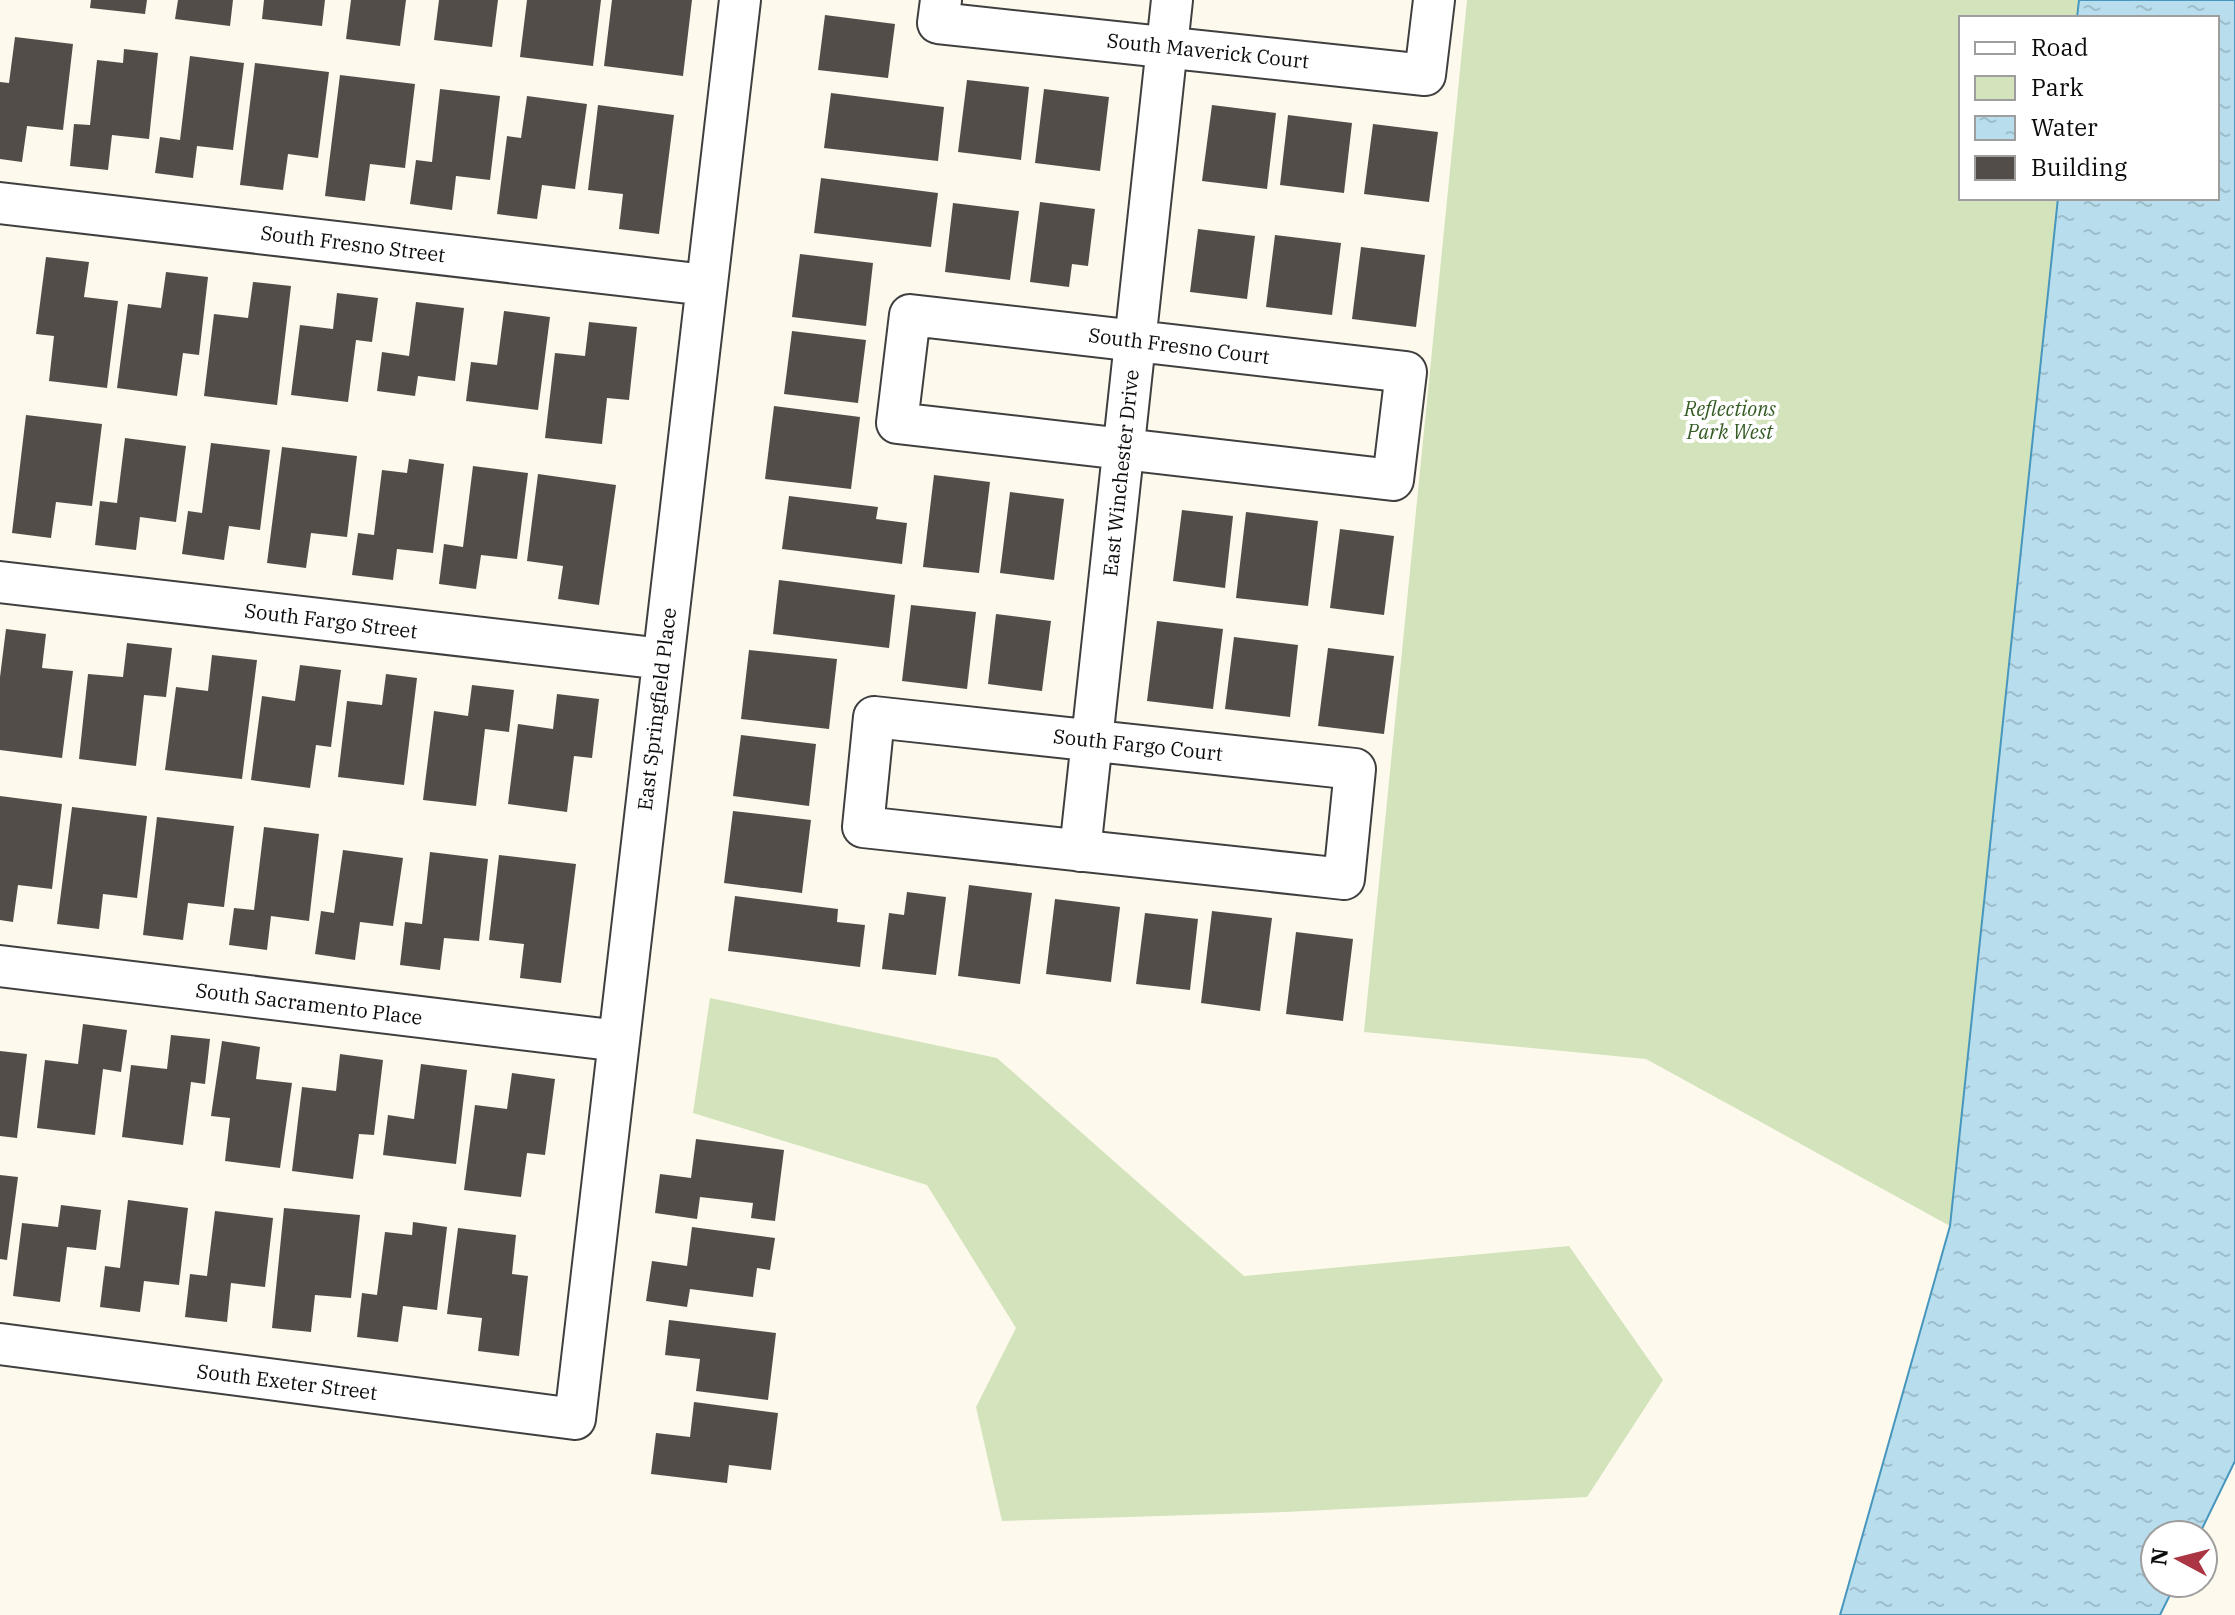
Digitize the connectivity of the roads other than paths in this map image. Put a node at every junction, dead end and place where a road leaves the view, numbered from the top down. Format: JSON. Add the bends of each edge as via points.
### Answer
{"nodes":[{"id":1,"x":740,"y":0,"type":"edge"},
{"id":2,"x":941,"y":0,"type":"edge"},
{"id":3,"x":1172,"y":0,"type":"edge"},
{"id":4,"x":1434,"y":0,"type":"edge"},
{"id":5,"x":1167,"y":47,"type":"junction"},
{"id":6,"x":0,"y":203,"type":"edge"},
{"id":7,"x":706,"y":285,"type":"junction"},
{"id":8,"x":1135,"y":341,"type":"junction"},
{"id":9,"x":1124,"y":449,"type":"junction"},
{"id":10,"x":0,"y":582,"type":"edge"},
{"id":11,"x":663,"y":659,"type":"junction"},
{"id":12,"x":1093,"y":740,"type":"junction"},
{"id":13,"x":1080,"y":851,"type":"junction"},
{"id":14,"x":0,"y":966,"type":"edge"},
{"id":15,"x":619,"y":1041,"type":"junction"},
{"id":16,"x":0,"y":1344,"type":"edge"},
{"id":17,"x":575,"y":1419,"type":"joint"}],
"edges":[{"from":1,"to":7,"type":"street","name":"East Springfield Place"},
{"from":2,"to":5,"type":"street","name":"South Maverick Court","via":[[938,23]]},
{"from":3,"to":5,"type":"street","name":"East Winchester Drive"},
{"from":4,"to":5,"type":"street","name":"South Maverick Court","via":[[1425,75]]},
{"from":5,"to":8,"type":"street","name":"East Winchester Drive"},
{"from":6,"to":7,"type":"street","name":"South Fresno Street"},
{"from":7,"to":11,"type":"street","name":"East Springfield Place"},
{"from":8,"to":9,"type":"street","name":"East Winchester Drive"},
{"from":8,"to":9,"type":"street","name":"South Fresno Court","via":[[910,315],[897,423]]},
{"from":8,"to":9,"type":"street","name":"South Fresno Court","via":[[1406,372],[1393,480]]},
{"from":9,"to":12,"type":"street","name":"East Winchester Drive"},
{"from":10,"to":11,"type":"street","name":"South Fargo Street"},
{"from":11,"to":15,"type":"street","name":"East Springfield Place"},
{"from":12,"to":13,"type":"street","name":"East Winchester Drive"},
{"from":12,"to":13,"type":"street","name":"South Fargo Court","via":[[874,717],[863,827]]},
{"from":12,"to":13,"type":"street","name":"South Fargo Court","via":[[1355,769],[1344,879]]},
{"from":14,"to":15,"type":"street","name":"South Sacramento Place"},
{"from":15,"to":17,"type":"street","name":"East Springfield Place"},
{"from":16,"to":17,"type":"street","name":"South Exeter Street"}]}
